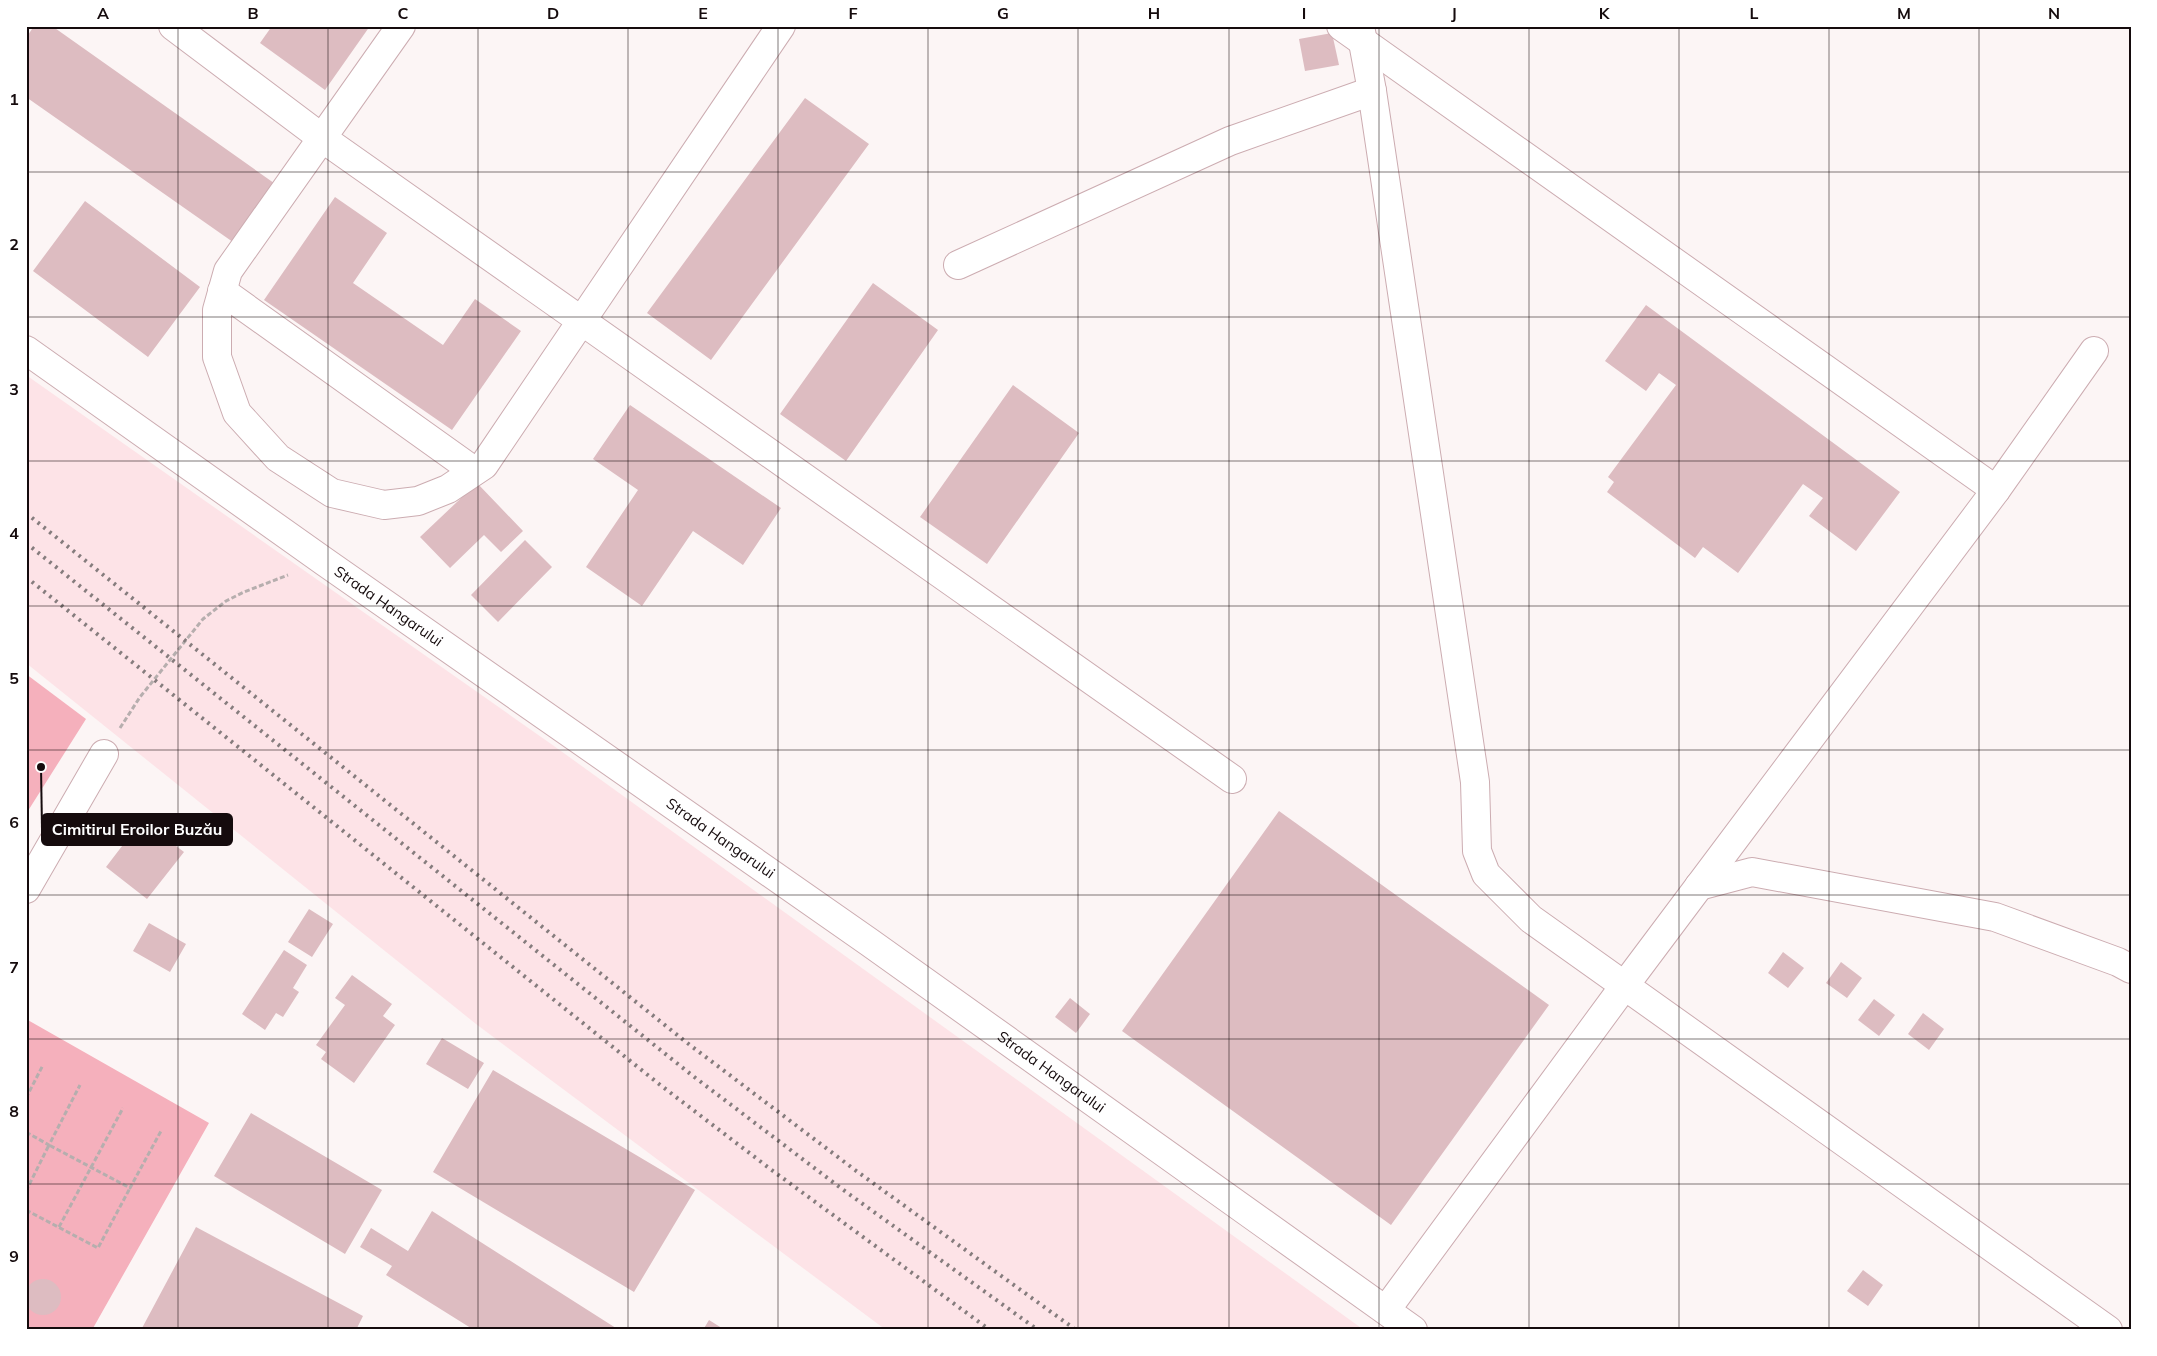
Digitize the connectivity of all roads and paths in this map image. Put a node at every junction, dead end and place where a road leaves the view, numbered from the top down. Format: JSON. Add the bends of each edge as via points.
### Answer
{"nodes":[{"id":1,"x":173,"y":26,"type":"edge"},
{"id":2,"x":400,"y":26,"type":"edge"},
{"id":3,"x":781,"y":26,"type":"edge"},
{"id":4,"x":1341,"y":26,"type":"edge"},
{"id":5,"x":1362,"y":34,"type":"edge"},
{"id":6,"x":1372,"y":91,"type":"junction"},
{"id":7,"x":322,"y":138,"type":"junction"},
{"id":8,"x":958,"y":264,"type":"dead end"},
{"id":9,"x":222,"y":291,"type":"junction"},
{"id":10,"x":581,"y":321,"type":"junction"},
{"id":11,"x":26,"y":350,"type":"edge"},
{"id":12,"x":2094,"y":351,"type":"dead end"},
{"id":13,"x":474,"y":471,"type":"junction"},
{"id":14,"x":1996,"y":490,"type":"junction"},
{"id":15,"x":325,"y":562,"type":"junction"},
{"id":16,"x":104,"y":754,"type":"joint"},
{"id":17,"x":1232,"y":779,"type":"dead end"},
{"id":18,"x":1699,"y":886,"type":"junction"},
{"id":19,"x":26,"y":889,"type":"edge"},
{"id":20,"x":2131,"y":969,"type":"edge"},
{"id":21,"x":1625,"y":985,"type":"junction"},
{"id":22,"x":43,"y":1065,"type":"dead end"},
{"id":23,"x":80,"y":1085,"type":"dead end"},
{"id":24,"x":26,"y":1098,"type":"edge"},
{"id":25,"x":123,"y":1108,"type":"dead end"},
{"id":26,"x":161,"y":1130,"type":"dead end"},
{"id":27,"x":26,"y":1132,"type":"edge"},
{"id":28,"x":50,"y":1145,"type":"junction"},
{"id":29,"x":90,"y":1168,"type":"junction"},
{"id":30,"x":130,"y":1188,"type":"junction"},
{"id":31,"x":26,"y":1191,"type":"edge"},
{"id":32,"x":26,"y":1210,"type":"edge"},
{"id":33,"x":59,"y":1227,"type":"junction"},
{"id":34,"x":1386,"y":1310,"type":"junction"},
{"id":35,"x":1413,"y":1330,"type":"edge"},
{"id":36,"x":2108,"y":1330,"type":"edge"}],
"edges":[{"from":1,"to":7,"type":"street"},
{"from":2,"to":7,"type":"street"},
{"from":3,"to":10,"type":"street"},
{"from":4,"to":5,"type":"street"},
{"from":5,"to":6,"type":"street"},
{"from":5,"to":14,"type":"street"},
{"from":6,"to":8,"type":"street","via":[[1230,142]]},
{"from":6,"to":21,"type":"street","via":[[1475,782],[1477,851],[1486,874],[1531,919]]},
{"from":7,"to":9,"type":"street","via":[[228,271]]},
{"from":7,"to":10,"type":"street"},
{"from":9,"to":13,"type":"street"},
{"from":9,"to":13,"type":"street","via":[[217,310],[217,357],[237,413],[278,458],[332,493],[384,505],[418,501],[448,489]]},
{"from":10,"to":13,"type":"street","via":[[484,465]]},
{"from":10,"to":17,"type":"street"},
{"from":11,"to":15,"type":"street","name":"Strada Hangarului"},
{"from":12,"to":14,"type":"street"},
{"from":14,"to":18,"type":"street"},
{"from":15,"to":16,"type":"path","via":[[244,592],[214,609],[192,631],[140,697]]},
{"from":15,"to":34,"type":"street","name":"Strada Hangarului","via":[[861,936]]},
{"from":16,"to":19,"type":"street"},
{"from":18,"to":20,"type":"street","via":[[1752,872],[1995,917]]},
{"from":18,"to":21,"type":"street"},
{"from":21,"to":34,"type":"street"},
{"from":21,"to":36,"type":"street"},
{"from":22,"to":24,"type":"path"},
{"from":23,"to":28,"type":"path"},
{"from":25,"to":29,"type":"path"},
{"from":26,"to":30,"type":"path"},
{"from":27,"to":28,"type":"path"},
{"from":28,"to":29,"type":"path"},
{"from":28,"to":31,"type":"path"},
{"from":29,"to":30,"type":"path"},
{"from":29,"to":33,"type":"path"},
{"from":30,"to":33,"type":"path","via":[[98,1248]]},
{"from":32,"to":33,"type":"path"},
{"from":34,"to":35,"type":"street","name":"Strada Hangarului"}]}
